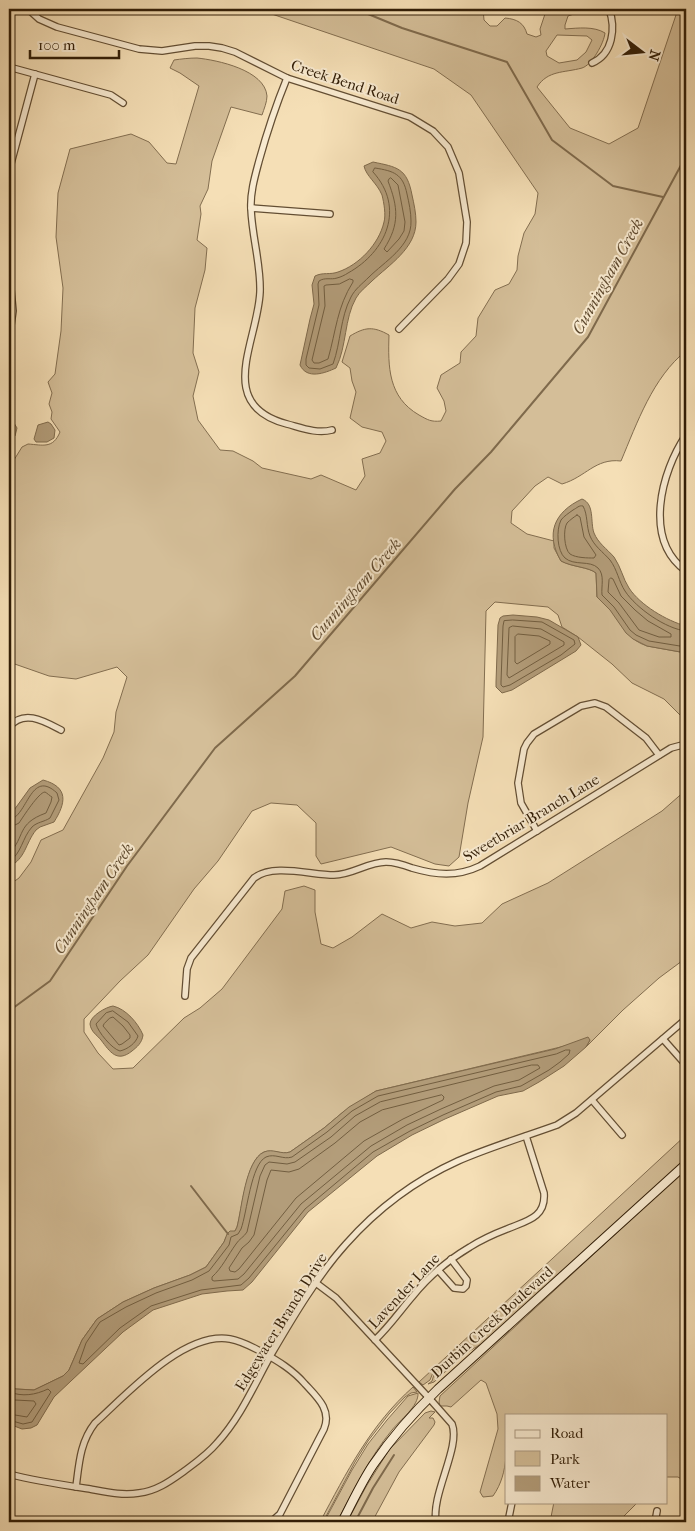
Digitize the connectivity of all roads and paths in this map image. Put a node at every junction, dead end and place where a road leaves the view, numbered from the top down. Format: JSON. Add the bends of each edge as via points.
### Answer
{"nodes":[{"id":1,"x":28,"y":9,"type":"edge"},
{"id":2,"x":609,"y":9,"type":"edge"},
{"id":3,"x":592,"y":63,"type":"dead end"},
{"id":4,"x":9,"y":67,"type":"edge"},
{"id":5,"x":35,"y":74,"type":"junction"},
{"id":6,"x":287,"y":78,"type":"junction"},
{"id":7,"x":123,"y":103,"type":"dead end"},
{"id":8,"x":9,"y":171,"type":"edge"},
{"id":9,"x":251,"y":208,"type":"junction"},
{"id":10,"x":330,"y":214,"type":"dead end"},
{"id":11,"x":9,"y":269,"type":"edge"},
{"id":12,"x":9,"y":277,"type":"edge"},
{"id":13,"x":399,"y":329,"type":"dead end"},
{"id":14,"x":9,"y":339,"type":"edge"},
{"id":15,"x":332,"y":430,"type":"dead end"},
{"id":16,"x":686,"y":436,"type":"edge"},
{"id":17,"x":686,"y":571,"type":"edge"},
{"id":18,"x":9,"y":728,"type":"edge"},
{"id":19,"x":61,"y":730,"type":"dead end"},
{"id":20,"x":686,"y":744,"type":"edge"},
{"id":21,"x":659,"y":755,"type":"junction"},
{"id":22,"x":537,"y":830,"type":"junction"},
{"id":23,"x":185,"y":996,"type":"dead end"},
{"id":24,"x":686,"y":1019,"type":"edge"},
{"id":25,"x":663,"y":1039,"type":"junction"},
{"id":26,"x":686,"y":1065,"type":"edge"},
{"id":27,"x":592,"y":1100,"type":"junction"},
{"id":28,"x":622,"y":1135,"type":"dead end"},
{"id":29,"x":526,"y":1136,"type":"junction"},
{"id":30,"x":686,"y":1164,"type":"edge"},
{"id":31,"x":451,"y":1260,"type":"junction"},
{"id":32,"x":438,"y":1270,"type":"junction"},
{"id":33,"x":316,"y":1283,"type":"junction"},
{"id":34,"x":375,"y":1340,"type":"junction"},
{"id":35,"x":270,"y":1357,"type":"junction"},
{"id":36,"x":430,"y":1398,"type":"junction"},
{"id":37,"x":9,"y":1474,"type":"edge"},
{"id":38,"x":76,"y":1487,"type":"junction"},
{"id":39,"x":512,"y":1504,"type":"edge"},
{"id":40,"x":656,"y":1511,"type":"dead end"},
{"id":41,"x":271,"y":1522,"type":"edge"},
{"id":42,"x":342,"y":1522,"type":"edge"},
{"id":43,"x":436,"y":1522,"type":"edge"},
{"id":44,"x":508,"y":1522,"type":"edge"},
{"id":45,"x":655,"y":1522,"type":"edge"}],
"edges":[{"from":1,"to":6,"type":"street","name":"Creek Bend Road","via":[[57,26],[139,49],[222,48]]},
{"from":2,"to":3,"type":"street","via":[[613,22],[612,38],[604,53]]},
{"from":4,"to":5,"type":"street"},
{"from":5,"to":7,"type":"street","via":[[111,95]]},
{"from":5,"to":8,"type":"street"},
{"from":6,"to":9,"type":"street","via":[[267,130],[252,190]]},
{"from":6,"to":13,"type":"street","name":"Creek Bend Road","via":[[418,120],[434,131],[452,155],[467,222],[464,251],[448,279]]},
{"from":9,"to":10,"type":"street"},
{"from":9,"to":15,"type":"street","via":[[260,278],[258,314],[244,371],[248,394],[261,412],[273,420],[320,432]]},
{"from":11,"to":12,"type":"street"},
{"from":12,"to":14,"type":"street","via":[[13,311]]},
{"from":16,"to":17,"type":"street","via":[[668,469],[660,526],[664,544]]},
{"from":18,"to":19,"type":"street","via":[[22,718],[34,717]]},
{"from":20,"to":21,"type":"street","name":"Sweetbriar Branch Lane"},
{"from":21,"to":22,"type":"street","name":"Sweetbriar Branch Lane"},
{"from":21,"to":22,"type":"street","via":[[646,738],[606,707],[595,703],[581,706],[534,734],[524,749],[518,782],[521,803]]},
{"from":22,"to":23,"type":"street","name":"Sweetbriar Branch Lane","via":[[480,866],[460,873],[438,874],[386,862],[334,875],[263,872],[254,878],[191,958]]},
{"from":24,"to":25,"type":"street","name":"Edgewater Branch Drive"},
{"from":25,"to":26,"type":"street"},
{"from":25,"to":27,"type":"street","name":"Edgewater Branch Drive"},
{"from":27,"to":28,"type":"street"},
{"from":27,"to":29,"type":"street","name":"Edgewater Branch Drive","via":[[557,1125]]},
{"from":29,"to":31,"type":"street","name":"Lavender Lane","via":[[544,1192],[540,1211],[532,1220],[488,1237]]},
{"from":29,"to":33,"type":"street","name":"Edgewater Branch Drive","via":[[459,1161],[402,1194],[361,1228]]},
{"from":30,"to":36,"type":"street","name":"Durbin Creek Boulevard"},
{"from":31,"to":32,"type":"street","name":"Lavender Lane"},
{"from":31,"to":32,"type":"street","via":[[467,1280],[462,1290],[454,1288]]},
{"from":32,"to":34,"type":"street","name":"Lavender Lane"},
{"from":33,"to":34,"type":"street","via":[[336,1298]]},
{"from":33,"to":35,"type":"street","name":"Edgewater Branch Drive"},
{"from":34,"to":36,"type":"street"},
{"from":35,"to":38,"type":"street","name":"Edgewater Branch Drive","via":[[226,1434],[207,1454],[176,1477],[138,1494]]},
{"from":35,"to":38,"type":"street","via":[[245,1343],[223,1338],[201,1342],[168,1359],[89,1431],[82,1448]]},
{"from":35,"to":41,"type":"street","via":[[298,1375],[324,1406],[327,1415],[324,1429],[277,1518]]},
{"from":36,"to":42,"type":"street","name":"Durbin Creek Boulevard","via":[[400,1428],[373,1465]]},
{"from":36,"to":43,"type":"street","via":[[452,1424],[454,1434],[435,1513]]},
{"from":37,"to":38,"type":"street","name":"Edgewater Branch Drive"},
{"from":39,"to":44,"type":"street"},
{"from":40,"to":45,"type":"street"}]}
